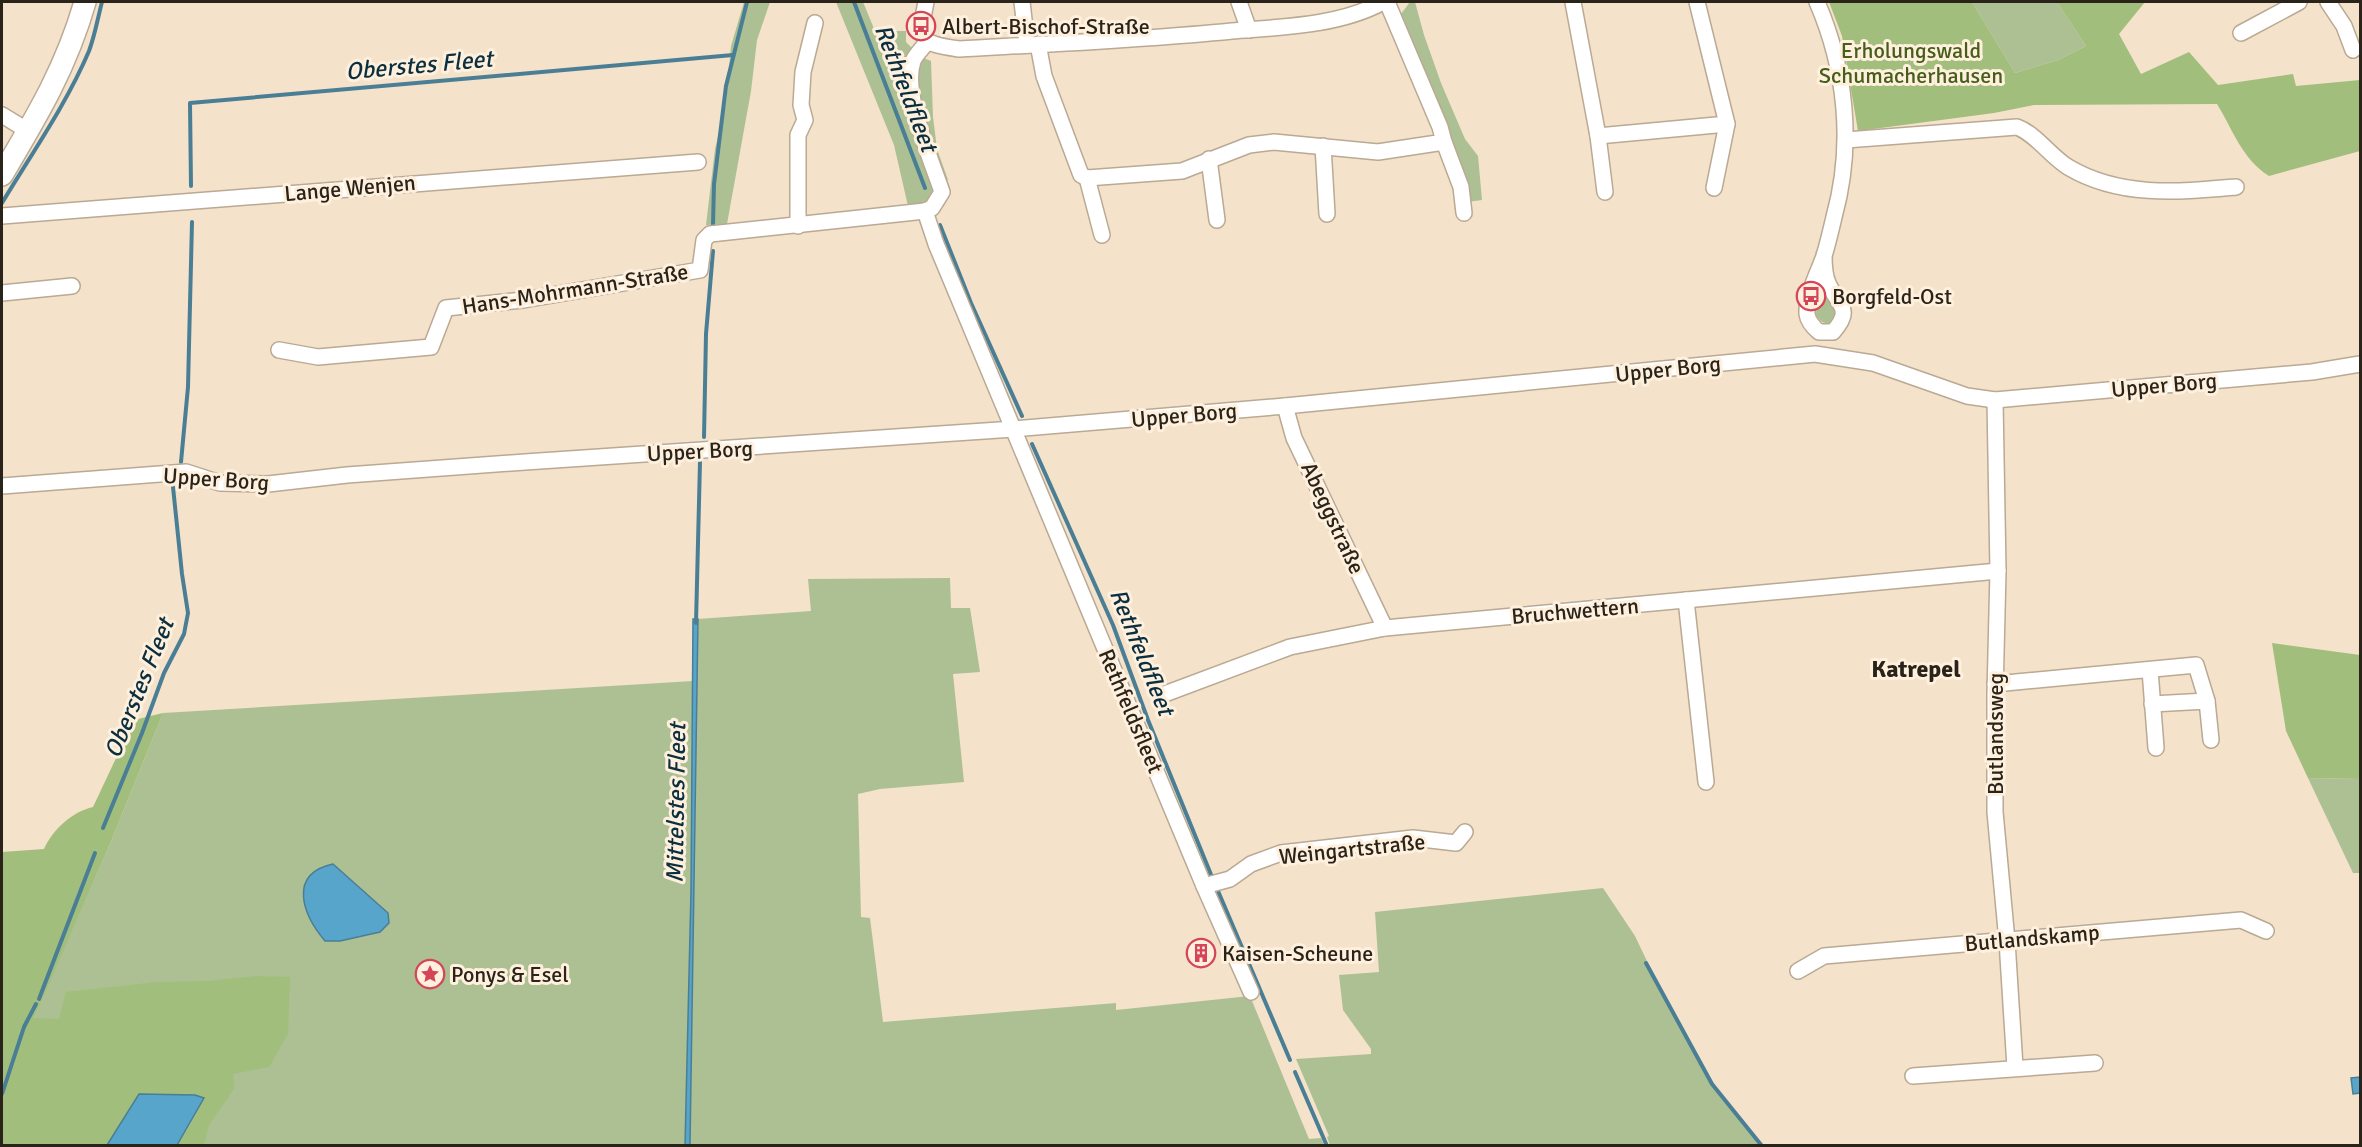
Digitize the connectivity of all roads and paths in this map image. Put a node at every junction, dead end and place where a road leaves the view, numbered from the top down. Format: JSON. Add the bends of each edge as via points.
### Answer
{"nodes":[{"id":1,"x":85,"y":2,"type":"edge"},
{"id":2,"x":926,"y":2,"type":"edge"},
{"id":3,"x":1022,"y":2,"type":"edge"},
{"id":4,"x":1239,"y":2,"type":"edge"},
{"id":5,"x":1383,"y":2,"type":"edge"},
{"id":6,"x":1387,"y":2,"type":"edge"},
{"id":7,"x":1573,"y":2,"type":"edge"},
{"id":8,"x":1697,"y":2,"type":"edge"},
{"id":9,"x":1817,"y":2,"type":"edge"},
{"id":10,"x":2299,"y":2,"type":"edge"},
{"id":11,"x":2328,"y":2,"type":"edge"},
{"id":12,"x":815,"y":23,"type":"dead end"},
{"id":13,"x":1249,"y":30,"type":"junction"},
{"id":14,"x":2241,"y":33,"type":"dead end"},
{"id":15,"x":932,"y":44,"type":"junction"},
{"id":16,"x":1033,"y":45,"type":"junction"},
{"id":17,"x":2353,"y":50,"type":"dead end"},
{"id":18,"x":2,"y":115,"type":"edge"},
{"id":19,"x":1727,"y":124,"type":"junction"},
{"id":20,"x":28,"y":131,"type":"junction"},
{"id":21,"x":1598,"y":136,"type":"junction"},
{"id":22,"x":1846,"y":140,"type":"junction"},
{"id":23,"x":1444,"y":142,"type":"junction"},
{"id":24,"x":1323,"y":146,"type":"junction"},
{"id":25,"x":1209,"y":159,"type":"junction"},
{"id":26,"x":698,"y":162,"type":"dead end"},
{"id":27,"x":2,"y":175,"type":"edge"},
{"id":28,"x":1087,"y":178,"type":"junction"},
{"id":29,"x":2236,"y":187,"type":"dead end"},
{"id":30,"x":1714,"y":188,"type":"dead end"},
{"id":31,"x":1605,"y":192,"type":"dead end"},
{"id":32,"x":925,"y":211,"type":"junction"},
{"id":33,"x":1464,"y":213,"type":"dead end"},
{"id":34,"x":1328,"y":214,"type":"dead end"},
{"id":35,"x":2,"y":216,"type":"edge"},
{"id":36,"x":1216,"y":220,"type":"dead end"},
{"id":37,"x":798,"y":226,"type":"junction"},
{"id":38,"x":1102,"y":235,"type":"dead end"},
{"id":39,"x":1824,"y":255,"type":"junction"},
{"id":40,"x":72,"y":286,"type":"dead end"},
{"id":41,"x":2,"y":293,"type":"edge"},
{"id":42,"x":1819,"y":332,"type":"junction"},
{"id":43,"x":279,"y":350,"type":"dead end"},
{"id":44,"x":1815,"y":354,"type":"junction"},
{"id":45,"x":2361,"y":364,"type":"edge"},
{"id":46,"x":1995,"y":400,"type":"junction"},
{"id":47,"x":1285,"y":406,"type":"junction"},
{"id":48,"x":1014,"y":429,"type":"junction"},
{"id":49,"x":2,"y":486,"type":"edge"},
{"id":50,"x":1998,"y":571,"type":"junction"},
{"id":51,"x":1686,"y":600,"type":"junction"},
{"id":52,"x":1385,"y":628,"type":"junction"},
{"id":53,"x":2150,"y":670,"type":"junction"},
{"id":54,"x":1995,"y":684,"type":"junction"},
{"id":55,"x":1162,"y":694,"type":"dead end"},
{"id":56,"x":2207,"y":701,"type":"junction"},
{"id":57,"x":2152,"y":704,"type":"junction"},
{"id":58,"x":2211,"y":740,"type":"dead end"},
{"id":59,"x":2156,"y":748,"type":"dead end"},
{"id":60,"x":1706,"y":782,"type":"dead end"},
{"id":61,"x":1465,"y":832,"type":"dead end"},
{"id":62,"x":1204,"y":886,"type":"junction"},
{"id":63,"x":2266,"y":931,"type":"dead end"},
{"id":64,"x":2007,"y":940,"type":"junction"},
{"id":65,"x":1798,"y":970,"type":"dead end"},
{"id":66,"x":1251,"y":992,"type":"dead end"},
{"id":67,"x":2095,"y":1063,"type":"dead end"},
{"id":68,"x":2015,"y":1067,"type":"junction"},
{"id":69,"x":1913,"y":1076,"type":"dead end"}],
"edges":[{"from":1,"to":20,"type":"street","via":[[73,41]]},
{"from":2,"to":15,"type":"street","via":[[921,26],[923,36]]},
{"from":3,"to":16,"type":"street"},
{"from":4,"to":13,"type":"street"},
{"from":5,"to":13,"type":"street","via":[[1368,10],[1319,22]]},
{"from":6,"to":23,"type":"street"},
{"from":7,"to":21,"type":"street"},
{"from":8,"to":19,"type":"street"},
{"from":9,"to":22,"type":"street","via":[[1836,56]]},
{"from":10,"to":14,"type":"street"},
{"from":11,"to":17,"type":"street","via":[[2344,26]]},
{"from":12,"to":37,"type":"street","via":[[803,72],[801,105],[805,120],[798,135]]},
{"from":13,"to":16,"type":"street"},
{"from":15,"to":16,"type":"street","via":[[959,49]]},
{"from":15,"to":32,"type":"street","via":[[914,59],[910,77],[916,116],[942,192],[932,208]]},
{"from":16,"to":28,"type":"street","via":[[1081,175]]},
{"from":18,"to":20,"type":"street"},
{"from":19,"to":21,"type":"street"},
{"from":19,"to":30,"type":"street"},
{"from":20,"to":27,"type":"street"},
{"from":21,"to":31,"type":"street"},
{"from":22,"to":29,"type":"street","via":[[2017,127],[2026,130],[2067,166],[2117,185],[2167,192]]},
{"from":22,"to":39,"type":"street","via":[[1843,178]]},
{"from":23,"to":24,"type":"street","via":[[1378,152]]},
{"from":23,"to":33,"type":"street","via":[[1461,187]]},
{"from":24,"to":25,"type":"street","via":[[1274,142],[1249,145]]},
{"from":24,"to":34,"type":"street"},
{"from":25,"to":28,"type":"street","via":[[1182,171]]},
{"from":25,"to":36,"type":"street"},
{"from":26,"to":35,"type":"street","name":"Lange Wenjen"},
{"from":28,"to":38,"type":"street"},
{"from":32,"to":37,"type":"street","name":"Hans-Mohrmann-Straße"},
{"from":32,"to":48,"type":"street","name":"Rethfeldsfleet"},
{"from":37,"to":43,"type":"street","name":"Hans-Mohrmann-Straße","via":[[710,234],[704,240],[700,270],[523,300],[446,308],[431,348],[318,357]]},
{"from":39,"to":42,"type":"street","via":[[1808,313],[1811,325]]},
{"from":39,"to":42,"type":"street","via":[[1828,284],[1844,314],[1833,332]]},
{"from":40,"to":41,"type":"street"},
{"from":42,"to":44,"type":"street"},
{"from":44,"to":46,"type":"street","name":"Upper Borg","via":[[1873,363],[1967,396]]},
{"from":44,"to":47,"type":"street","name":"Upper Borg"},
{"from":45,"to":46,"type":"street","name":"Upper Borg","via":[[2312,372]]},
{"from":46,"to":50,"type":"street","name":"Butlandsweg"},
{"from":47,"to":48,"type":"street","name":"Upper Borg"},
{"from":47,"to":52,"type":"street","name":"Abeggstraße","via":[[1294,438]]},
{"from":48,"to":49,"type":"street","name":"Upper Borg","via":[[347,475],[268,484],[220,483],[186,472]]},
{"from":48,"to":62,"type":"street","name":"Rethfeldsfleet"},
{"from":50,"to":51,"type":"street","name":"Bruchwettern"},
{"from":50,"to":54,"type":"street","name":"Butlandsweg"},
{"from":51,"to":52,"type":"street","name":"Bruchwettern"},
{"from":51,"to":60,"type":"street"},
{"from":52,"to":55,"type":"street","name":"Bruchwettern","via":[[1290,647]]},
{"from":53,"to":54,"type":"street"},
{"from":53,"to":56,"type":"street","via":[[2196,665]]},
{"from":53,"to":57,"type":"street"},
{"from":54,"to":64,"type":"street","name":"Butlandsweg","via":[[1995,812]]},
{"from":56,"to":57,"type":"street"},
{"from":56,"to":58,"type":"street"},
{"from":57,"to":59,"type":"street"},
{"from":61,"to":62,"type":"street","name":"Weingartstraße","via":[[1456,843],[1413,838],[1281,853],[1251,864],[1230,879]]},
{"from":62,"to":66,"type":"street","name":"Rethfeldsfleet"},
{"from":63,"to":64,"type":"street","name":"Butlandskamp","via":[[2241,920]]},
{"from":64,"to":65,"type":"street","name":"Butlandskamp","via":[[1824,956]]},
{"from":64,"to":68,"type":"street","name":"Butlandsweg"},
{"from":67,"to":68,"type":"street"},
{"from":68,"to":69,"type":"street"}]}
